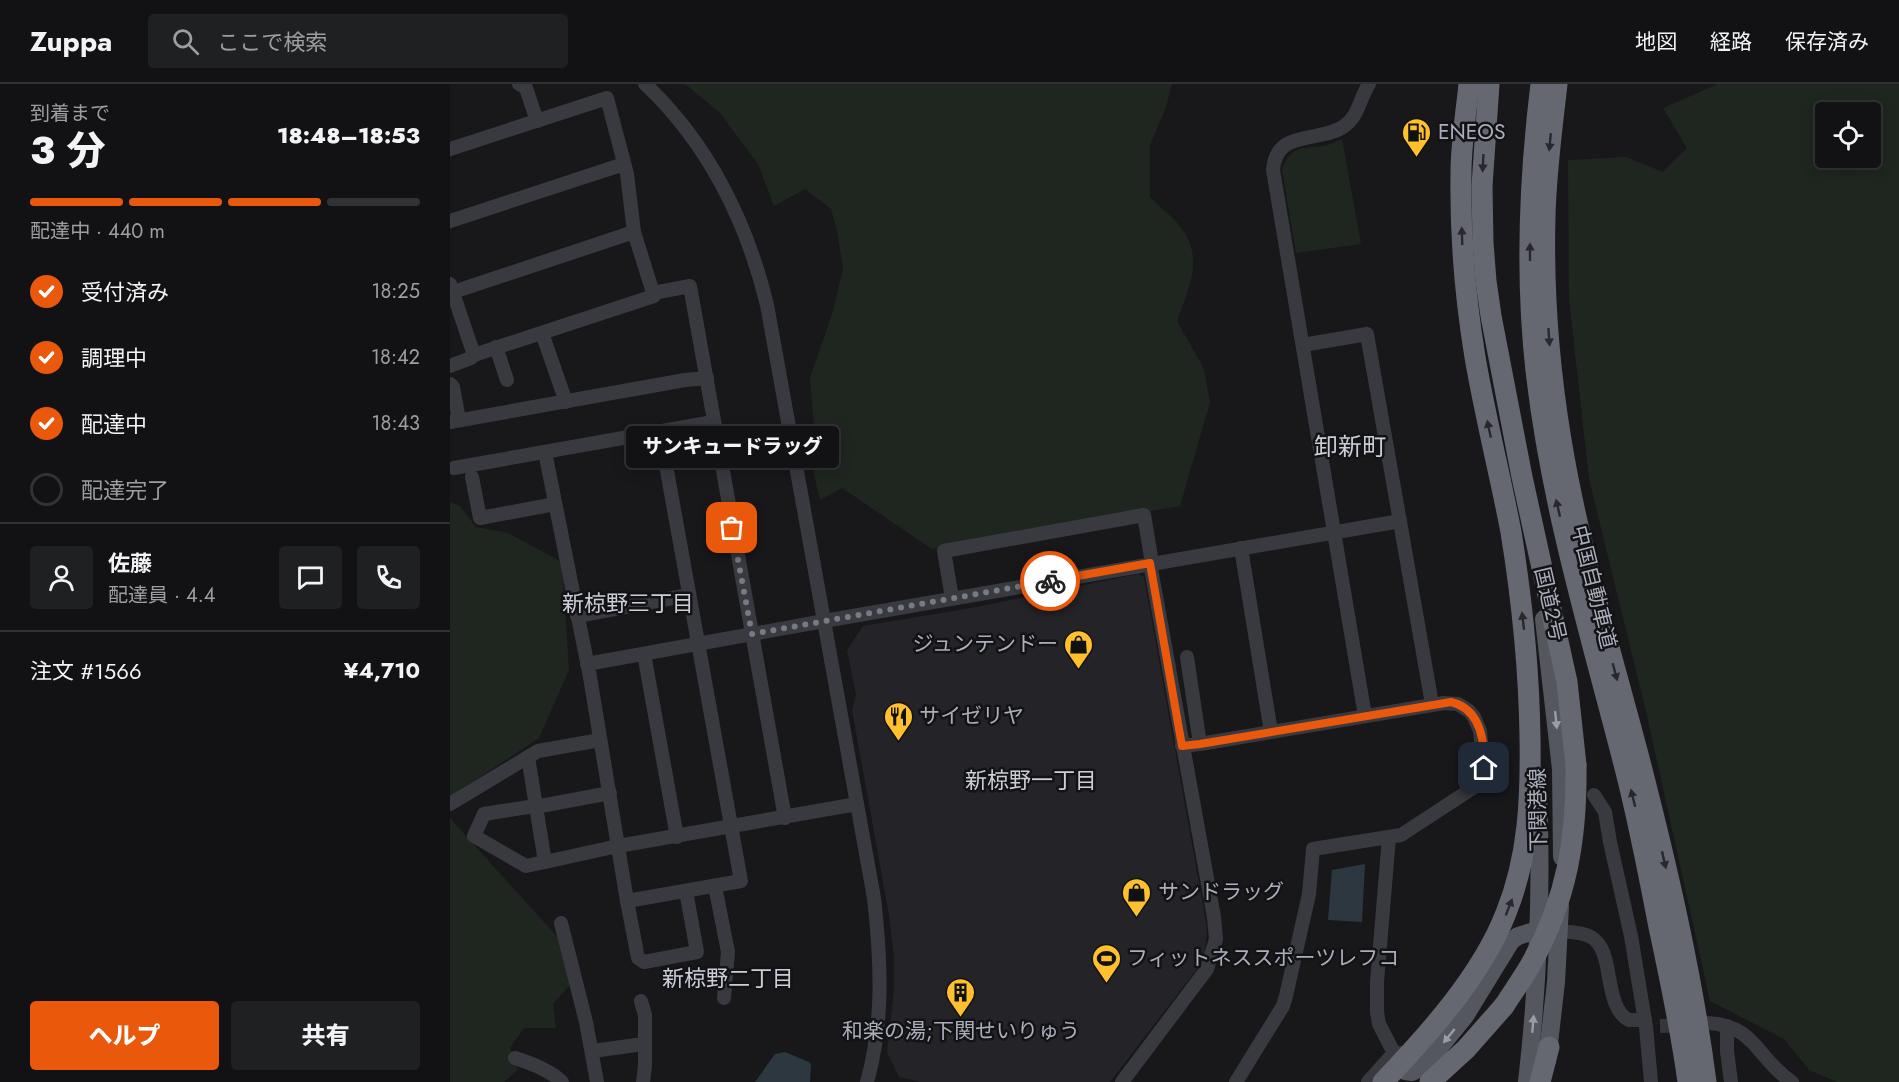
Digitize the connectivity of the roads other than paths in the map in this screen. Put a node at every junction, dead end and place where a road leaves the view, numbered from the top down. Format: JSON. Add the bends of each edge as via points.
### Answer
{"nodes":[{"id":1,"x":519,"y":84,"type":"edge"},
{"id":2,"x":645,"y":84,"type":"edge"},
{"id":3,"x":1369,"y":84,"type":"edge"},
{"id":4,"x":1469,"y":84,"type":"edge"},
{"id":5,"x":1489,"y":84,"type":"edge"},
{"id":6,"x":1541,"y":84,"type":"edge"},
{"id":7,"x":1557,"y":84,"type":"edge"},
{"id":8,"x":537,"y":121,"type":"junction"},
{"id":9,"x":450,"y":149,"type":"edge"},
{"id":10,"x":624,"y":164,"type":"junction"},
{"id":11,"x":450,"y":221,"type":"edge"},
{"id":12,"x":634,"y":232,"type":"junction"},
{"id":13,"x":451,"y":290,"type":"edge"},
{"id":14,"x":653,"y":293,"type":"junction"},
{"id":15,"x":542,"y":333,"type":"junction"},
{"id":16,"x":1303,"y":345,"type":"junction"},
{"id":17,"x":496,"y":347,"type":"junction"},
{"id":18,"x":474,"y":354,"type":"junction"},
{"id":19,"x":450,"y":366,"type":"edge"},
{"id":20,"x":707,"y":378,"type":"junction"},
{"id":21,"x":507,"y":380,"type":"dead end"},
{"id":22,"x":450,"y":384,"type":"edge"},
{"id":23,"x":566,"y":402,"type":"junction"},
{"id":24,"x":454,"y":421,"type":"edge"},
{"id":25,"x":713,"y":422,"type":"junction"},
{"id":26,"x":660,"y":432,"type":"junction"},
{"id":27,"x":545,"y":452,"type":"junction"},
{"id":28,"x":454,"y":468,"type":"dead end"},
{"id":29,"x":472,"y":477,"type":"dead end"},
{"id":30,"x":555,"y":504,"type":"junction"},
{"id":31,"x":1400,"y":521,"type":"junction"},
{"id":32,"x":1335,"y":532,"type":"junction"},
{"id":33,"x":1535,"y":537,"type":"junction"},
{"id":34,"x":1241,"y":548,"type":"junction"},
{"id":35,"x":1151,"y":563,"type":"junction"},
{"id":36,"x":690,"y":595,"type":"junction"},
{"id":37,"x":952,"y":598,"type":"junction"},
{"id":38,"x":577,"y":616,"type":"junction"},
{"id":39,"x":824,"y":621,"type":"junction"},
{"id":40,"x":752,"y":634,"type":"junction"},
{"id":41,"x":698,"y":644,"type":"junction"},
{"id":42,"x":644,"y":654,"type":"junction"},
{"id":43,"x":1187,"y":657,"type":"dead end"},
{"id":44,"x":587,"y":664,"type":"junction"},
{"id":45,"x":1529,"y":679,"type":"junction"},
{"id":46,"x":1432,"y":704,"type":"junction"},
{"id":47,"x":1365,"y":716,"type":"junction"},
{"id":48,"x":1271,"y":732,"type":"junction"},
{"id":49,"x":600,"y":740,"type":"junction"},
{"id":50,"x":1200,"y":744,"type":"junction"},
{"id":51,"x":1182,"y":746,"type":"junction"},
{"id":52,"x":528,"y":757,"type":"junction"},
{"id":53,"x":610,"y":794,"type":"junction"},
{"id":54,"x":1594,"y":795,"type":"dead end"},
{"id":55,"x":450,"y":804,"type":"edge"},
{"id":56,"x":857,"y":804,"type":"junction"},
{"id":57,"x":535,"y":806,"type":"junction"},
{"id":58,"x":785,"y":818,"type":"junction"},
{"id":59,"x":731,"y":827,"type":"junction"},
{"id":60,"x":677,"y":837,"type":"junction"},
{"id":61,"x":1389,"y":837,"type":"junction"},
{"id":62,"x":618,"y":846,"type":"junction"},
{"id":63,"x":545,"y":862,"type":"junction"},
{"id":64,"x":716,"y":886,"type":"junction"},
{"id":65,"x":686,"y":891,"type":"junction"},
{"id":66,"x":627,"y":901,"type":"junction"},
{"id":67,"x":561,"y":923,"type":"dead end"},
{"id":68,"x":1659,"y":927,"type":"junction"},
{"id":69,"x":1538,"y":930,"type":"junction"},
{"id":70,"x":1559,"y":931,"type":"junction"},
{"id":71,"x":1492,"y":972,"type":"junction"},
{"id":72,"x":1535,"y":983,"type":"junction"},
{"id":73,"x":724,"y":998,"type":"dead end"},
{"id":74,"x":641,"y":1001,"type":"dead end"},
{"id":75,"x":1707,"y":1023,"type":"dead end"},
{"id":76,"x":1650,"y":1024,"type":"junction"},
{"id":77,"x":1727,"y":1026,"type":"junction"},
{"id":78,"x":1430,"y":1032,"type":"junction"},
{"id":79,"x":644,"y":1044,"type":"junction"},
{"id":80,"x":1549,"y":1047,"type":"joint"},
{"id":81,"x":592,"y":1051,"type":"junction"},
{"id":82,"x":515,"y":1058,"type":"dead end"},
{"id":83,"x":1396,"y":1060,"type":"junction"},
{"id":84,"x":871,"y":1081,"type":"edge"},
{"id":85,"x":562,"y":1082,"type":"edge"},
{"id":86,"x":597,"y":1082,"type":"edge"},
{"id":87,"x":643,"y":1082,"type":"edge"},
{"id":88,"x":1122,"y":1082,"type":"edge"},
{"id":89,"x":1236,"y":1082,"type":"edge"},
{"id":90,"x":1368,"y":1082,"type":"edge"},
{"id":91,"x":1383,"y":1082,"type":"edge"},
{"id":92,"x":1430,"y":1082,"type":"edge"},
{"id":93,"x":1527,"y":1082,"type":"edge"},
{"id":94,"x":1542,"y":1082,"type":"edge"},
{"id":95,"x":1651,"y":1082,"type":"edge"},
{"id":96,"x":1675,"y":1082,"type":"edge"},
{"id":97,"x":1689,"y":1082,"type":"edge"},
{"id":98,"x":1706,"y":1082,"type":"edge"},
{"id":99,"x":1731,"y":1082,"type":"edge"},
{"id":100,"x":1792,"y":1082,"type":"edge"}],
"edges":[{"from":1,"to":8,"type":"street","via":[[526,88]]},
{"from":2,"to":39,"type":"street","via":[[693,138],[715,174],[733,205],[761,279]]},
{"from":3,"to":16,"type":"street","via":[[1356,114],[1344,127],[1293,141],[1280,150],[1274,164]]},
{"from":45,"to":4,"type":"highway","name":"国道2号","one_way":true,"via":[[1518,579],[1475,357],[1465,275],[1461,171]]},
{"from":5,"to":33,"type":"highway","name":"国道2号","one_way":true,"via":[[1482,186],[1486,281]]},
{"from":68,"to":6,"type":"highway","name":"中国自動車道","one_way":true,"via":[[1640,829],[1567,547],[1544,435],[1532,329],[1530,261],[1531,174]]},
{"from":7,"to":98,"type":"highway","name":"中国自動車道","one_way":true,"via":[[1547,176],[1545,264],[1560,438],[1584,552],[1659,838]]},
{"from":8,"to":9,"type":"street"},
{"from":8,"to":10,"type":"street","via":[[606,98]]},
{"from":10,"to":11,"type":"street"},
{"from":10,"to":12,"type":"street"},
{"from":12,"to":13,"type":"street"},
{"from":12,"to":14,"type":"street"},
{"from":13,"to":18,"type":"street"},
{"from":14,"to":15,"type":"street","via":[[654,296]]},
{"from":14,"to":20,"type":"street","via":[[690,285]]},
{"from":15,"to":17,"type":"street"},
{"from":15,"to":23,"type":"street"},
{"from":16,"to":31,"type":"street","via":[[1367,334]]},
{"from":16,"to":32,"type":"street"},
{"from":17,"to":18,"type":"street"},
{"from":17,"to":21,"type":"street"},
{"from":18,"to":19,"type":"street"},
{"from":20,"to":23,"type":"street"},
{"from":20,"to":25,"type":"street"},
{"from":22,"to":24,"type":"street"},
{"from":23,"to":24,"type":"street"},
{"from":25,"to":26,"type":"street"},
{"from":25,"to":40,"type":"street"},
{"from":26,"to":27,"type":"street"},
{"from":26,"to":36,"type":"street"},
{"from":27,"to":28,"type":"street"},
{"from":27,"to":30,"type":"street"},
{"from":29,"to":30,"type":"street","via":[[480,518]]},
{"from":30,"to":38,"type":"street"},
{"from":31,"to":32,"type":"street"},
{"from":31,"to":46,"type":"street"},
{"from":32,"to":34,"type":"street"},
{"from":32,"to":47,"type":"street"},
{"from":33,"to":70,"type":"main road","name":"下関港線","one_way":true,"via":[[1561,769]]},
{"from":33,"to":92,"type":"highway","name":"国道2号","bridge":true,"via":[[1567,682],[1576,765],[1573,842],[1562,892],[1531,965],[1504,1006],[1467,1049]]},
{"from":34,"to":35,"type":"street"},
{"from":34,"to":48,"type":"street"},
{"from":35,"to":37,"type":"street"},
{"from":35,"to":37,"type":"street","via":[[1144,515],[944,551]]},
{"from":35,"to":51,"type":"street"},
{"from":36,"to":38,"type":"street"},
{"from":36,"to":41,"type":"street"},
{"from":37,"to":39,"type":"street"},
{"from":38,"to":44,"type":"street"},
{"from":39,"to":40,"type":"street"},
{"from":39,"to":56,"type":"street"},
{"from":40,"to":41,"type":"street"},
{"from":40,"to":58,"type":"street"},
{"from":41,"to":42,"type":"street"},
{"from":41,"to":59,"type":"street"},
{"from":42,"to":44,"type":"street"},
{"from":42,"to":60,"type":"street"},
{"from":43,"to":50,"type":"street"},
{"from":44,"to":49,"type":"street"},
{"from":45,"to":69,"type":"main road","name":"下関港線","via":[[1538,798]]},
{"from":78,"to":45,"type":"highway","name":"国道2号","one_way":true,"via":[[1497,935],[1521,869],[1530,791]]},
{"from":46,"to":47,"type":"street"},
{"from":46,"to":61,"type":"street","via":[[1458,704],[1474,717],[1483,745],[1482,774],[1466,793],[1401,835]]},
{"from":47,"to":48,"type":"street"},
{"from":48,"to":50,"type":"street"},
{"from":49,"to":52,"type":"street","via":[[538,751]]},
{"from":49,"to":53,"type":"street"},
{"from":50,"to":51,"type":"street"},
{"from":51,"to":88,"type":"street","via":[[1216,939],[1207,969]]},
{"from":52,"to":55,"type":"street"},
{"from":52,"to":57,"type":"street"},
{"from":53,"to":57,"type":"street"},
{"from":53,"to":62,"type":"street"},
{"from":54,"to":76,"type":"street","via":[[1605,812]]},
{"from":56,"to":58,"type":"street"},
{"from":56,"to":84,"type":"street","via":[[874,898],[880,961]]},
{"from":57,"to":63,"type":"street"},
{"from":57,"to":63,"type":"street","via":[[484,814],[474,836],[526,866]]},
{"from":58,"to":59,"type":"street"},
{"from":59,"to":60,"type":"street"},
{"from":59,"to":64,"type":"street","via":[[741,881]]},
{"from":60,"to":62,"type":"street"},
{"from":61,"to":83,"type":"street","via":[[1377,996],[1379,1024]]},
{"from":61,"to":89,"type":"street","via":[[1313,849],[1309,894],[1283,1006]]},
{"from":62,"to":63,"type":"street"},
{"from":62,"to":66,"type":"street"},
{"from":64,"to":65,"type":"street"},
{"from":64,"to":73,"type":"street","via":[[728,952]]},
{"from":65,"to":66,"type":"street"},
{"from":65,"to":66,"type":"street","via":[[698,952],[645,962],[638,958]]},
{"from":67,"to":81,"type":"street"},
{"from":68,"to":96,"type":"highway"},
{"from":68,"to":97,"type":"highway","name":"中国自動車道"},
{"from":69,"to":70,"type":"main road"},
{"from":69,"to":71,"type":"main road","via":[[1511,941]]},
{"from":69,"to":72,"type":"main road","name":"下関港線"},
{"from":69,"to":78,"type":"main road","via":[[1519,929],[1507,936],[1458,1006]]},
{"from":70,"to":76,"type":"street","via":[[1588,935],[1596,941],[1618,1011],[1629,1020]]},
{"from":70,"to":80,"type":"main road","name":"下関港線"},
{"from":71,"to":72,"type":"main road","via":[[1506,958],[1517,957]]},
{"from":71,"to":83,"type":"main road","one_way":true,"via":[[1465,1016],[1425,1065],[1412,1072]]},
{"from":93,"to":72,"type":"main road","name":"下関港線","one_way":true},
{"from":74,"to":79,"type":"street","via":[[645,1015]]},
{"from":75,"to":77,"type":"street"},
{"from":76,"to":95,"type":"street"},
{"from":77,"to":99,"type":"street"},
{"from":77,"to":100,"type":"street","via":[[1745,1034],[1771,1065]]},
{"from":78,"to":83,"type":"highway","name":"国道2号"},
{"from":79,"to":81,"type":"street"},
{"from":79,"to":87,"type":"street"},
{"from":80,"to":94,"type":"highway"},
{"from":81,"to":86,"type":"street"},
{"from":82,"to":85,"type":"street"},
{"from":83,"to":90,"type":"street"},
{"from":83,"to":91,"type":"highway","name":"国道2号"}]}
